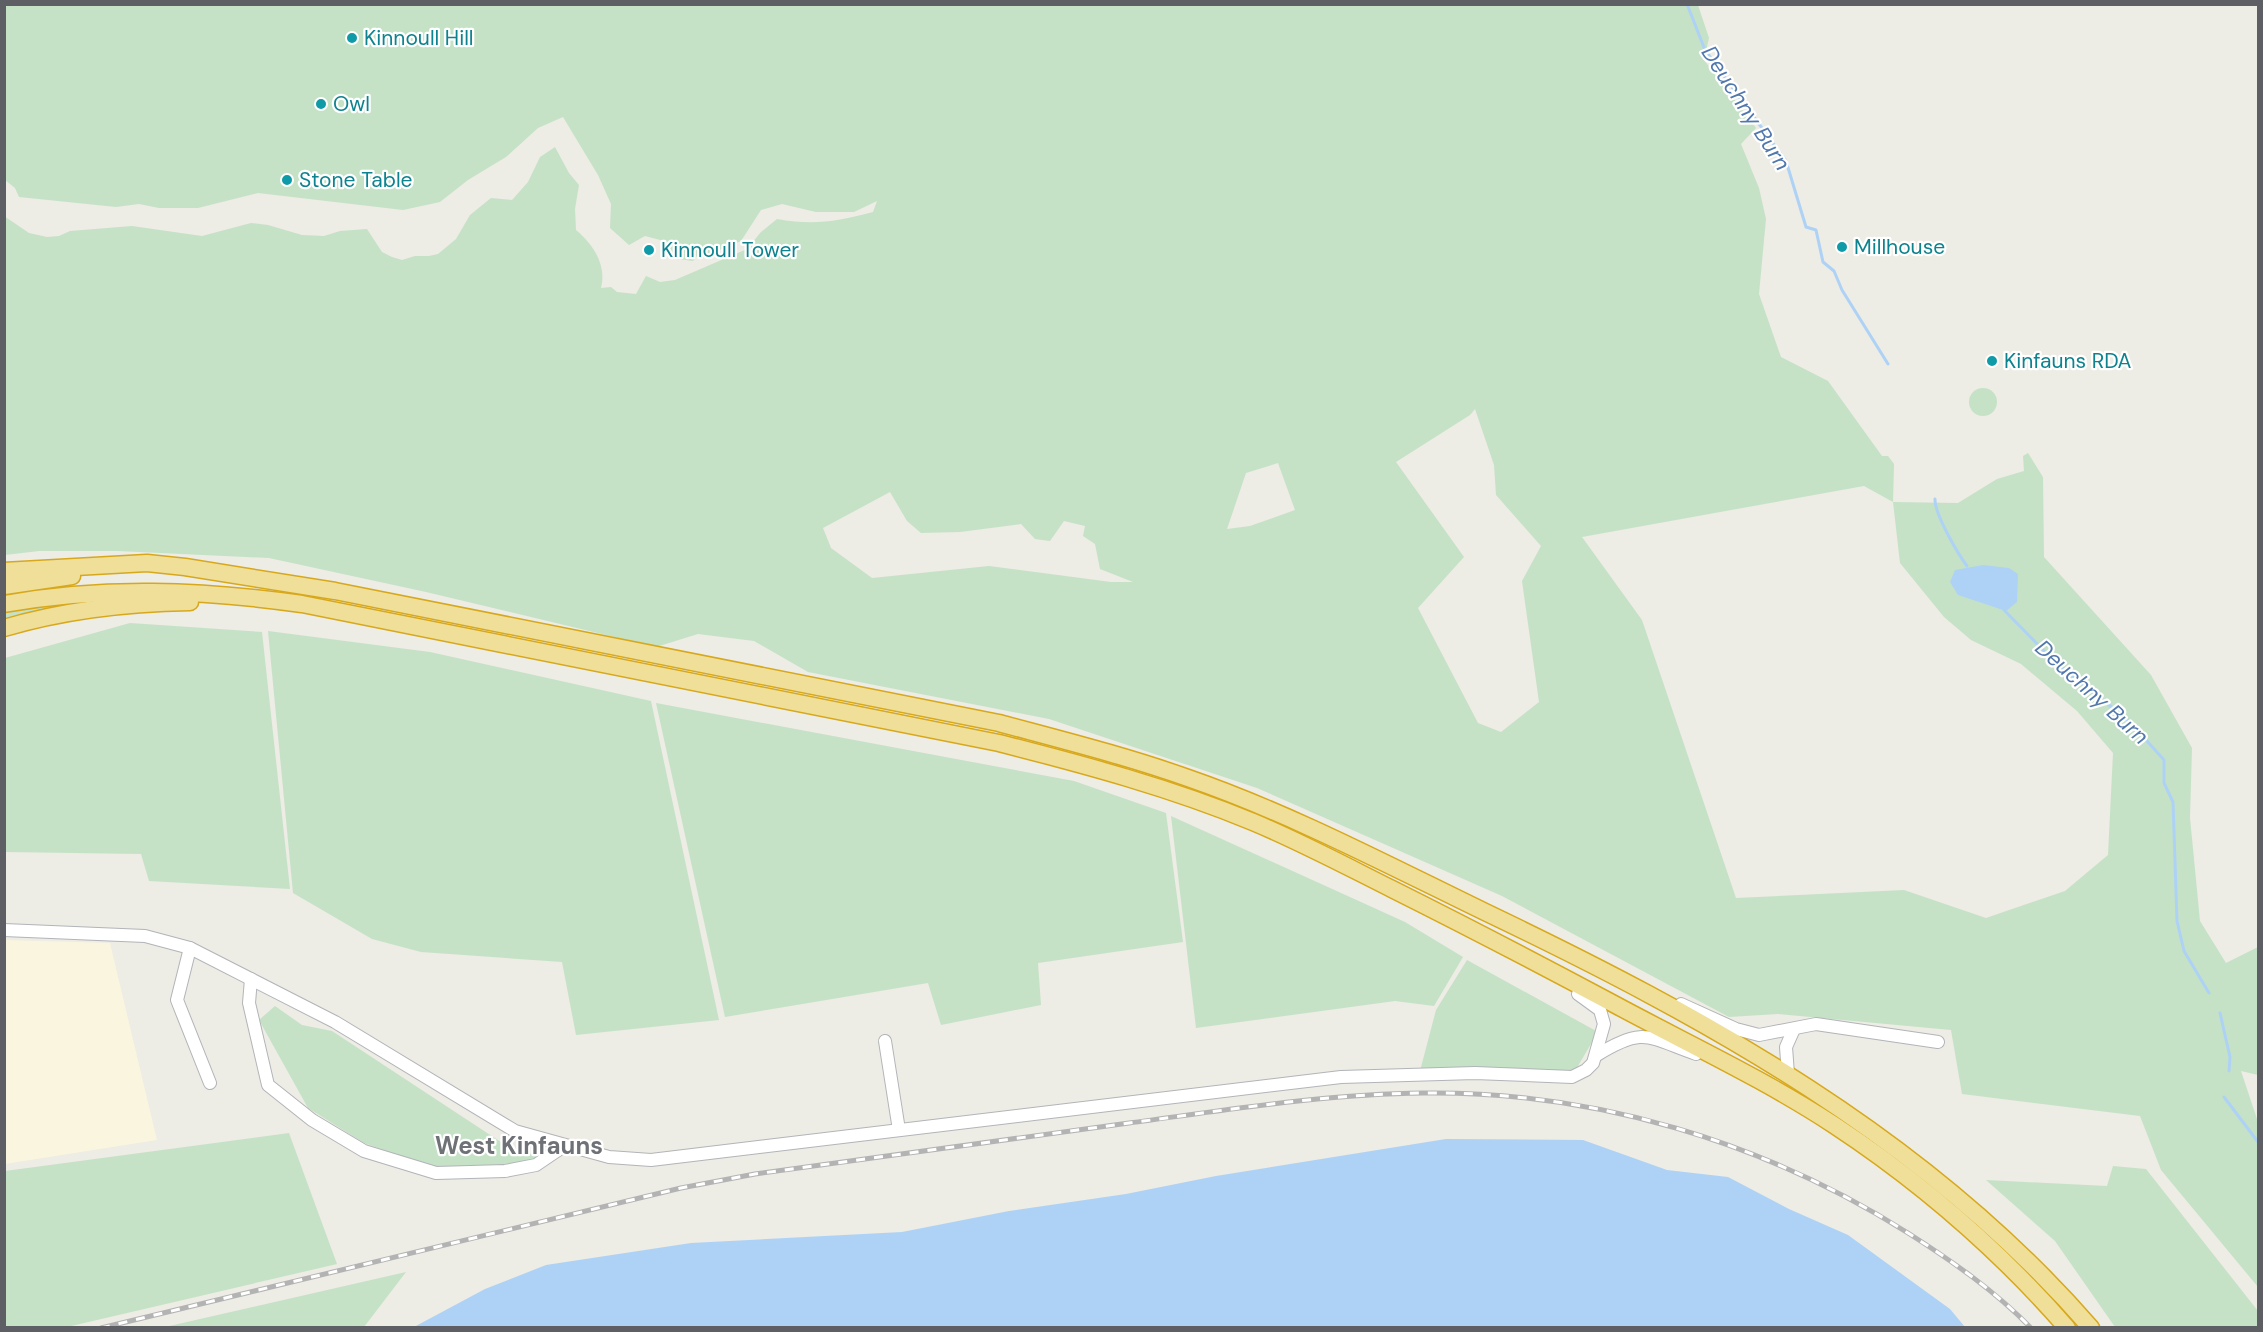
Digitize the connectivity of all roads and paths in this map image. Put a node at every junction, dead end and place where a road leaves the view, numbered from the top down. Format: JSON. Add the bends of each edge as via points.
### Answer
{"nodes":[{"id":1,"x":4,"y":571,"type":"edge"},
{"id":2,"x":261,"y":579,"type":"junction"},
{"id":3,"x":4,"y":586,"type":"edge"},
{"id":4,"x":4,"y":604,"type":"edge"},
{"id":5,"x":302,"y":604,"type":"junction"},
{"id":6,"x":4,"y":628,"type":"edge"},
{"id":7,"x":4,"y":930,"type":"edge"},
{"id":8,"x":189,"y":948,"type":"junction"},
{"id":9,"x":1534,"y":961,"type":"junction"},
{"id":10,"x":251,"y":979,"type":"junction"},
{"id":11,"x":1627,"y":984,"type":"junction"},
{"id":12,"x":1794,"y":1029,"type":"junction"},
{"id":13,"x":885,"y":1041,"type":"dead end"},
{"id":14,"x":1938,"y":1042,"type":"dead end"},
{"id":15,"x":1598,"y":1055,"type":"junction"},
{"id":16,"x":1720,"y":1062,"type":"junction"},
{"id":17,"x":1788,"y":1074,"type":"junction"},
{"id":18,"x":210,"y":1083,"type":"dead end"},
{"id":19,"x":899,"y":1130,"type":"junction"},
{"id":20,"x":564,"y":1146,"type":"junction"},
{"id":21,"x":2067,"y":1328,"type":"edge"},
{"id":22,"x":2091,"y":1328,"type":"edge"}],
"edges":[{"from":1,"to":2,"type":"highway","via":[[147,563]]},
{"from":2,"to":3,"type":"highway","via":[[197,573],[110,573]]},
{"from":2,"to":11,"type":"highway","via":[[999,723],[1105,751],[1264,808],[1532,934]]},
{"from":4,"to":5,"type":"highway","via":[[49,596],[161,591],[239,595]]},
{"from":5,"to":6,"type":"highway","via":[[150,604],[55,614]]},
{"from":5,"to":9,"type":"highway","via":[[999,742],[1098,769],[1253,822]]},
{"from":7,"to":8,"type":"street","via":[[145,936]]},
{"from":8,"to":10,"type":"street"},
{"from":8,"to":18,"type":"street","via":[[177,1000]]},
{"from":9,"to":15,"type":"street","via":[[1600,1010],[1604,1024]]},
{"from":9,"to":16,"type":"highway"},
{"from":10,"to":20,"type":"street","via":[[335,1022],[515,1131]]},
{"from":10,"to":20,"type":"street","via":[[249,1003],[268,1085],[312,1120],[364,1151],[436,1173],[494,1172],[536,1165]]},
{"from":11,"to":12,"type":"street","via":[[1653,990],[1747,1033],[1759,1035]]},
{"from":11,"to":17,"type":"highway"},
{"from":12,"to":14,"type":"street","via":[[1816,1024]]},
{"from":12,"to":17,"type":"street","via":[[1786,1047]]},
{"from":13,"to":19,"type":"street"},
{"from":15,"to":16,"type":"street","via":[[1629,1037],[1645,1036]]},
{"from":15,"to":19,"type":"street","via":[[1586,1070],[1572,1077],[1475,1073],[1341,1077]]},
{"from":16,"to":21,"type":"highway","via":[[1770,1087],[1888,1163],[2037,1293]]},
{"from":17,"to":22,"type":"highway","via":[[1955,1192],[2050,1281]]},
{"from":19,"to":20,"type":"street","via":[[651,1160]]}]}
